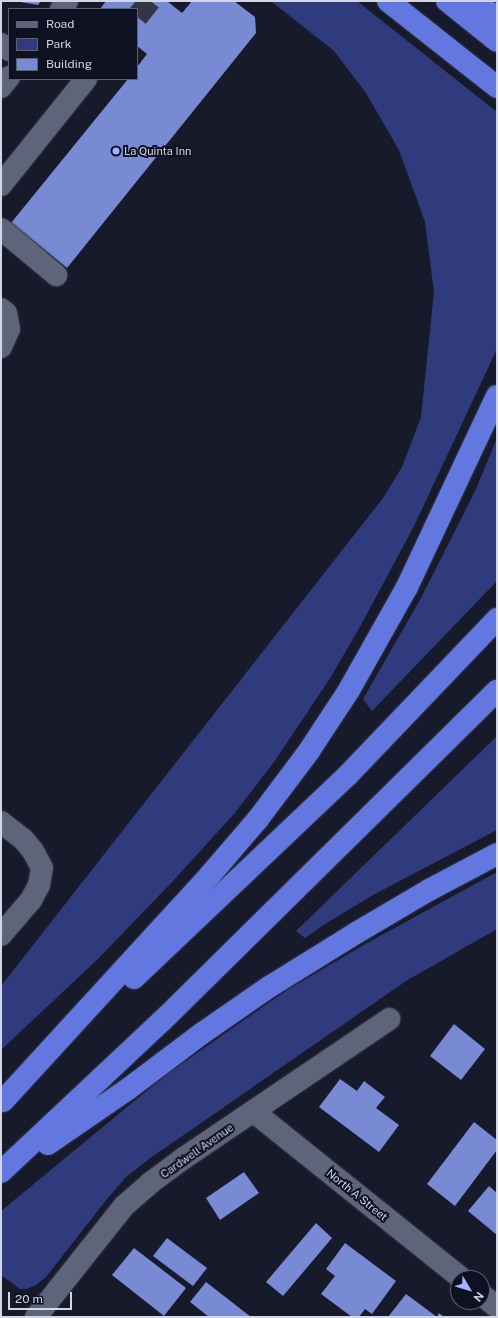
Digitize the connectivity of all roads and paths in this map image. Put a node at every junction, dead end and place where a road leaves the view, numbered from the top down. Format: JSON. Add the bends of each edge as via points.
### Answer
{"nodes":[{"id":1,"x":388,"y":1,"type":"edge"},
{"id":2,"x":447,"y":1,"type":"edge"},
{"id":3,"x":466,"y":1,"type":"edge"},
{"id":4,"x":497,"y":16,"type":"edge"},
{"id":5,"x":497,"y":41,"type":"edge"},
{"id":6,"x":8,"y":78,"type":"edge"},
{"id":7,"x":85,"y":80,"type":"edge"},
{"id":8,"x":489,"y":81,"type":"edge"},
{"id":9,"x":1,"y":87,"type":"edge"},
{"id":10,"x":497,"y":96,"type":"edge"},
{"id":11,"x":1,"y":185,"type":"edge"},
{"id":12,"x":1,"y":229,"type":"edge"},
{"id":13,"x":56,"y":275,"type":"dead end"},
{"id":14,"x":1,"y":309,"type":"edge"},
{"id":15,"x":1,"y":347,"type":"edge"},
{"id":16,"x":497,"y":396,"type":"edge"},
{"id":17,"x":497,"y":619,"type":"edge"},
{"id":18,"x":497,"y":691,"type":"edge"},
{"id":19,"x":1,"y":822,"type":"edge"},
{"id":20,"x":497,"y":854,"type":"edge"},
{"id":21,"x":1,"y":935,"type":"edge"},
{"id":22,"x":389,"y":1019,"type":"dead end"},
{"id":23,"x":2,"y":1102,"type":"edge"},
{"id":24,"x":254,"y":1112,"type":"junction"},
{"id":25,"x":1,"y":1172,"type":"edge"},
{"id":26,"x":1,"y":1176,"type":"edge"},
{"id":27,"x":451,"y":1270,"type":"edge"},
{"id":28,"x":36,"y":1317,"type":"edge"}],
"edges":[{"from":1,"to":8,"type":"highway"},
{"from":2,"to":5,"type":"highway"},
{"from":3,"to":4,"type":"highway"},
{"from":6,"to":9,"type":"street"},
{"from":7,"to":11,"type":"street"},
{"from":8,"to":10,"type":"street"},
{"from":12,"to":13,"type":"street"},
{"from":14,"to":15,"type":"street","via":[[6,313],[9,329]]},
{"from":16,"to":23,"type":"highway","via":[[407,587],[349,690],[309,751],[258,819],[210,875]]},
{"from":17,"to":23,"type":"highway","via":[[348,775]]},
{"from":18,"to":25,"type":"highway","via":[[163,1020]]},
{"from":19,"to":21,"type":"street","via":[[34,851],[42,868],[39,885],[31,900]]},
{"from":20,"to":26,"type":"highway","via":[[429,890],[269,987],[128,1089]]},
{"from":22,"to":24,"type":"street","name":"Cardwell Avenue"},
{"from":24,"to":27,"type":"street","name":"North A Street"},
{"from":24,"to":28,"type":"street","name":"Cardwell Avenue","via":[[184,1158],[124,1206]]}]}
